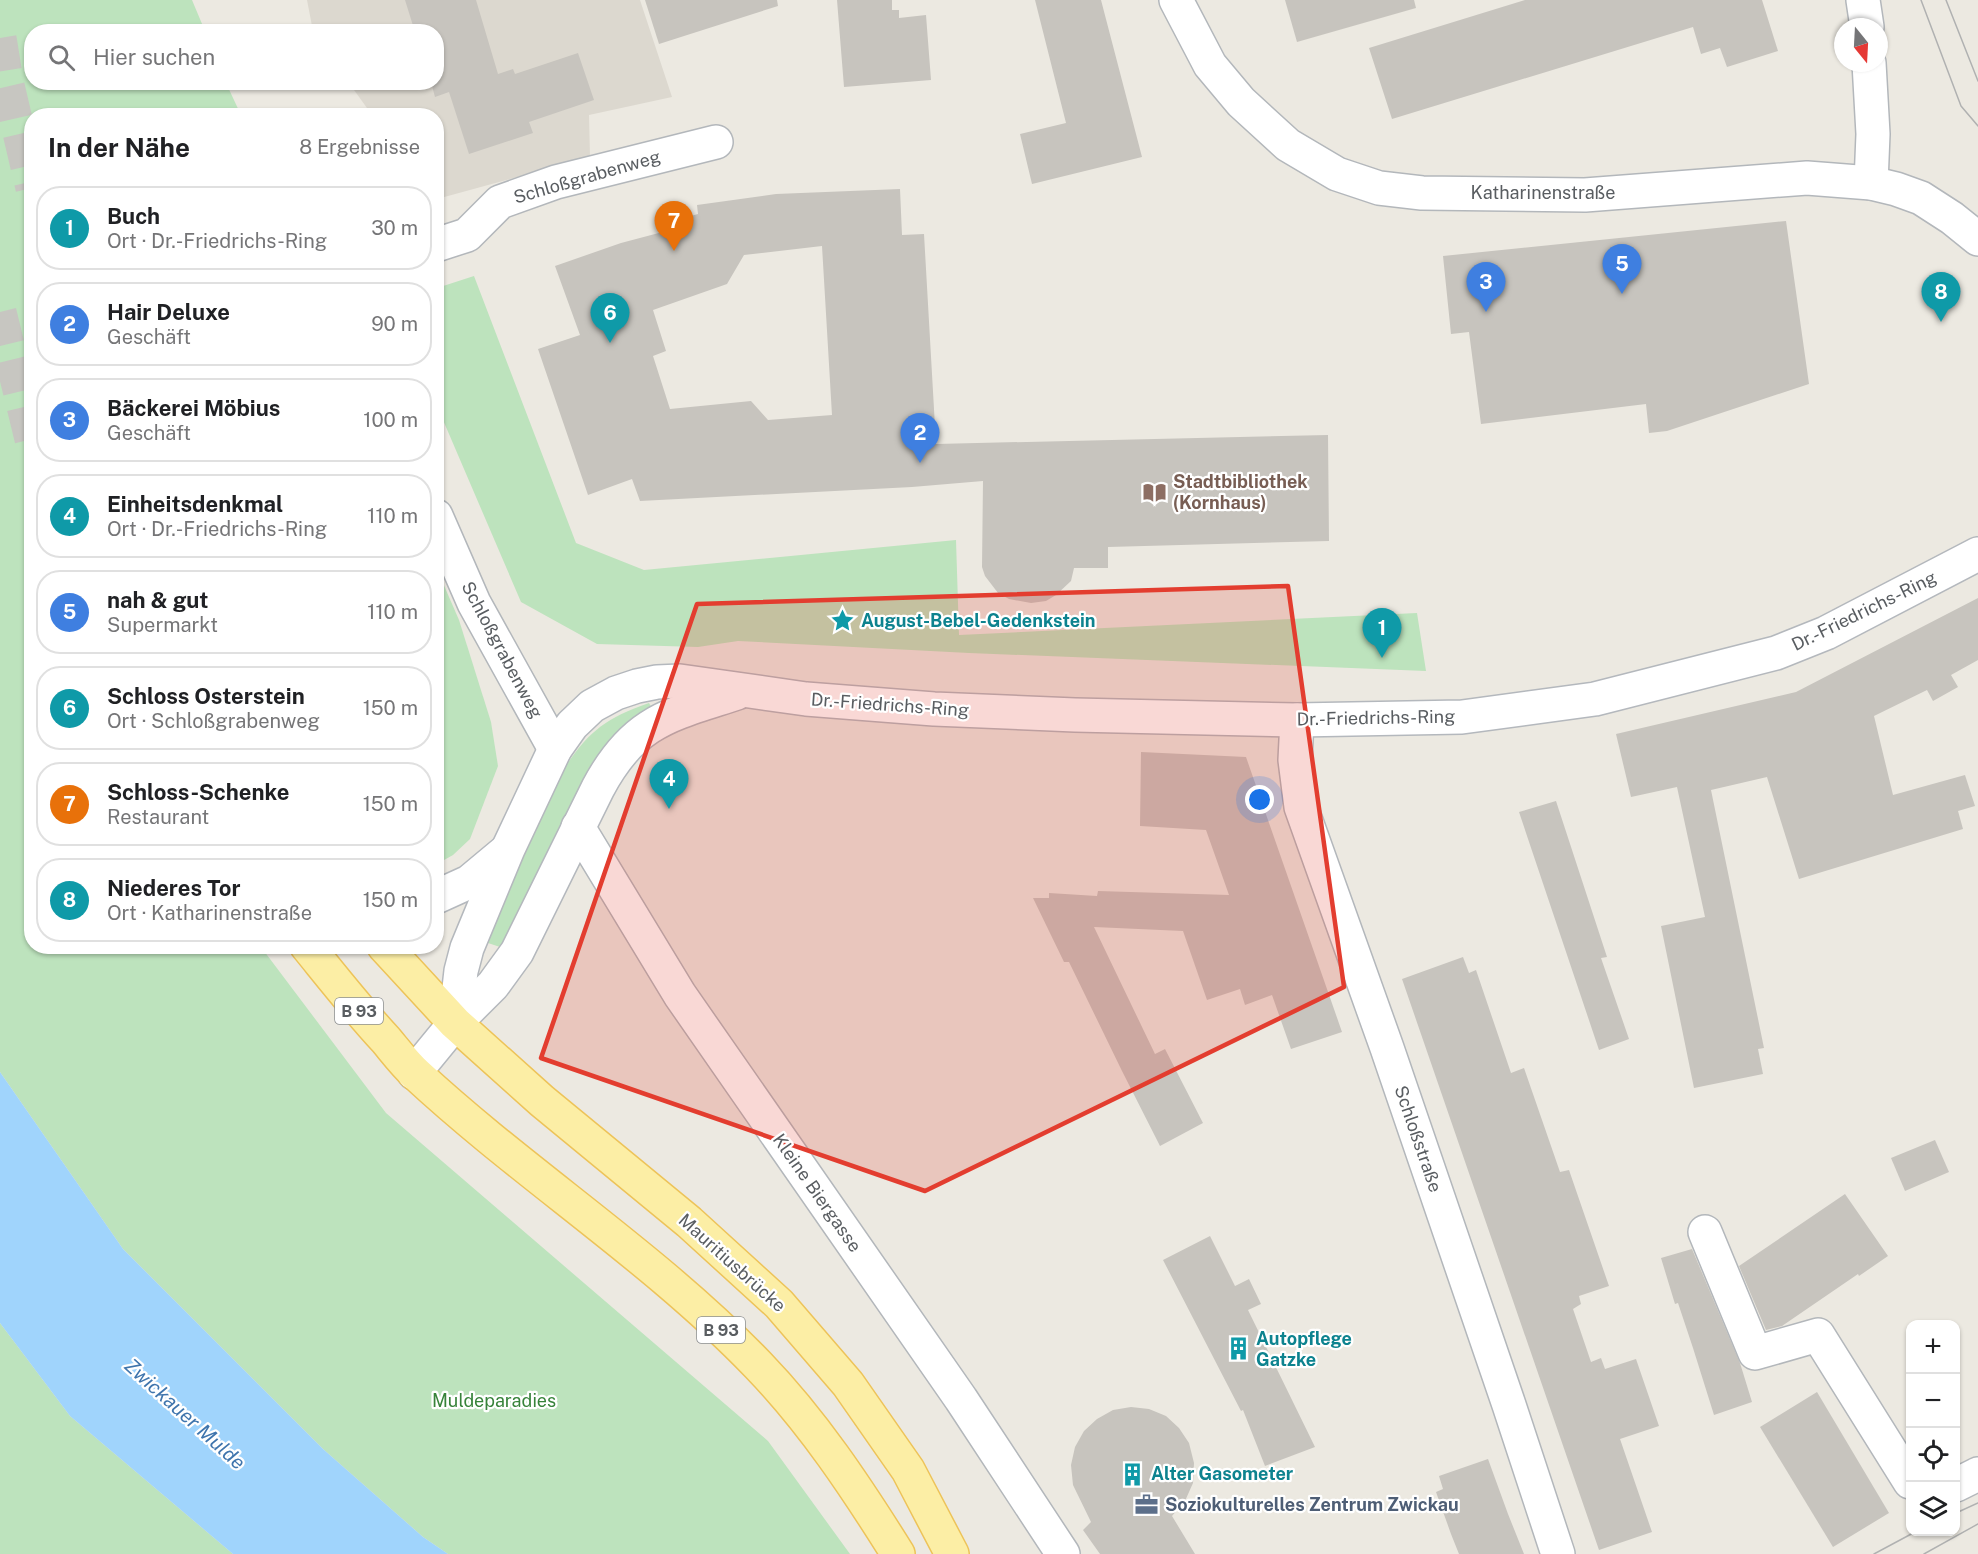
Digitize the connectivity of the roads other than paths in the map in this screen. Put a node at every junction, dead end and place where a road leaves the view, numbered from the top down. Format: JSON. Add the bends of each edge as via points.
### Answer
{"nodes":[{"id":1,"x":1176,"y":0,"type":"edge"},
{"id":2,"x":1863,"y":0,"type":"edge"},
{"id":3,"x":1866,"y":18,"type":"edge"},
{"id":4,"x":1870,"y":72,"type":"edge"},
{"id":5,"x":716,"y":141,"type":"dead end"},
{"id":6,"x":1871,"y":183,"type":"junction"},
{"id":7,"x":1978,"y":239,"type":"edge"},
{"id":8,"x":444,"y":242,"type":"edge"},
{"id":9,"x":444,"y":534,"type":"edge"},
{"id":10,"x":1978,"y":554,"type":"edge"},
{"id":11,"x":745,"y":691,"type":"junction"},
{"id":12,"x":1297,"y":720,"type":"junction"},
{"id":13,"x":555,"y":749,"type":"junction"},
{"id":14,"x":578,"y":827,"type":"junction"},
{"id":15,"x":508,"y":849,"type":"junction"},
{"id":16,"x":444,"y":893,"type":"edge"},
{"id":17,"x":313,"y":954,"type":"edge"},
{"id":18,"x":391,"y":954,"type":"edge"},
{"id":19,"x":455,"y":1023,"type":"junction"},
{"id":20,"x":414,"y":1073,"type":"junction"},
{"id":21,"x":1705,"y":1232,"type":"dead end"},
{"id":22,"x":1906,"y":1474,"type":"edge"},
{"id":23,"x":1978,"y":1474,"type":"edge"},
{"id":24,"x":1960,"y":1483,"type":"edge"},
{"id":25,"x":898,"y":1554,"type":"edge"},
{"id":26,"x":952,"y":1554,"type":"edge"},
{"id":27,"x":1063,"y":1554,"type":"edge"},
{"id":28,"x":1558,"y":1554,"type":"edge"}],
"edges":[{"from":1,"to":6,"type":"street","name":"Katharinenstraße","via":[[1210,65],[1257,117],[1288,145],[1337,174],[1379,188],[1422,193],[1585,195],[1807,178]]},
{"from":2,"to":3,"type":"street"},
{"from":4,"to":6,"type":"street"},
{"from":5,"to":8,"type":"street","name":"Schloßgrabenweg","via":[[556,182],[500,202],[467,235]]},
{"from":6,"to":7,"type":"street","name":"Katharinenstraße","via":[[1921,198]]},
{"from":9,"to":13,"type":"street","name":"Schloßgrabenweg","via":[[474,603]]},
{"from":10,"to":12,"type":"street","name":"Dr.-Friedrichs-Ring","via":[[1826,633],[1776,653],[1595,699],[1462,717]]},
{"from":11,"to":12,"type":"street","name":"Dr.-Friedrichs-Ring","via":[[934,709]]},
{"from":11,"to":13,"type":"street","name":"Dr.-Friedrichs-Ring","via":[[680,681],[637,686],[592,706]]},
{"from":11,"to":14,"type":"street","name":"Dr.-Friedrichs-Ring","via":[[680,711],[637,735],[608,769]]},
{"from":12,"to":28,"type":"street","name":"Schloßstraße","via":[[1295,760],[1301,807]]},
{"from":13,"to":15,"type":"street","name":"Dr.-Friedrichs-Ring"},
{"from":14,"to":19,"type":"street","name":"Dr.-Friedrichs-Ring","via":[[517,952],[492,986]]},
{"from":14,"to":27,"type":"street","name":"Kleine Biergasse","via":[[680,995],[961,1399]]},
{"from":15,"to":16,"type":"street","via":[[469,882]]},
{"from":15,"to":19,"type":"street","name":"Dr.-Friedrichs-Ring","via":[[467,948]]},
{"from":17,"to":20,"type":"main road","number":"B 93"},
{"from":18,"to":19,"type":"main road"},
{"from":19,"to":20,"type":"street","name":"Dr.-Friedrichs-Ring"},
{"from":19,"to":26,"type":"main road","name":"Mauritiusbrücke","via":[[779,1304],[848,1384],[908,1470]]},
{"from":20,"to":25,"type":"main road","number":"B 93","via":[[501,1148],[642,1259],[758,1365],[809,1423],[857,1488]]},
{"from":21,"to":22,"type":"street","via":[[1755,1353],[1818,1335]]},
{"from":23,"to":24,"type":"street"}]}
